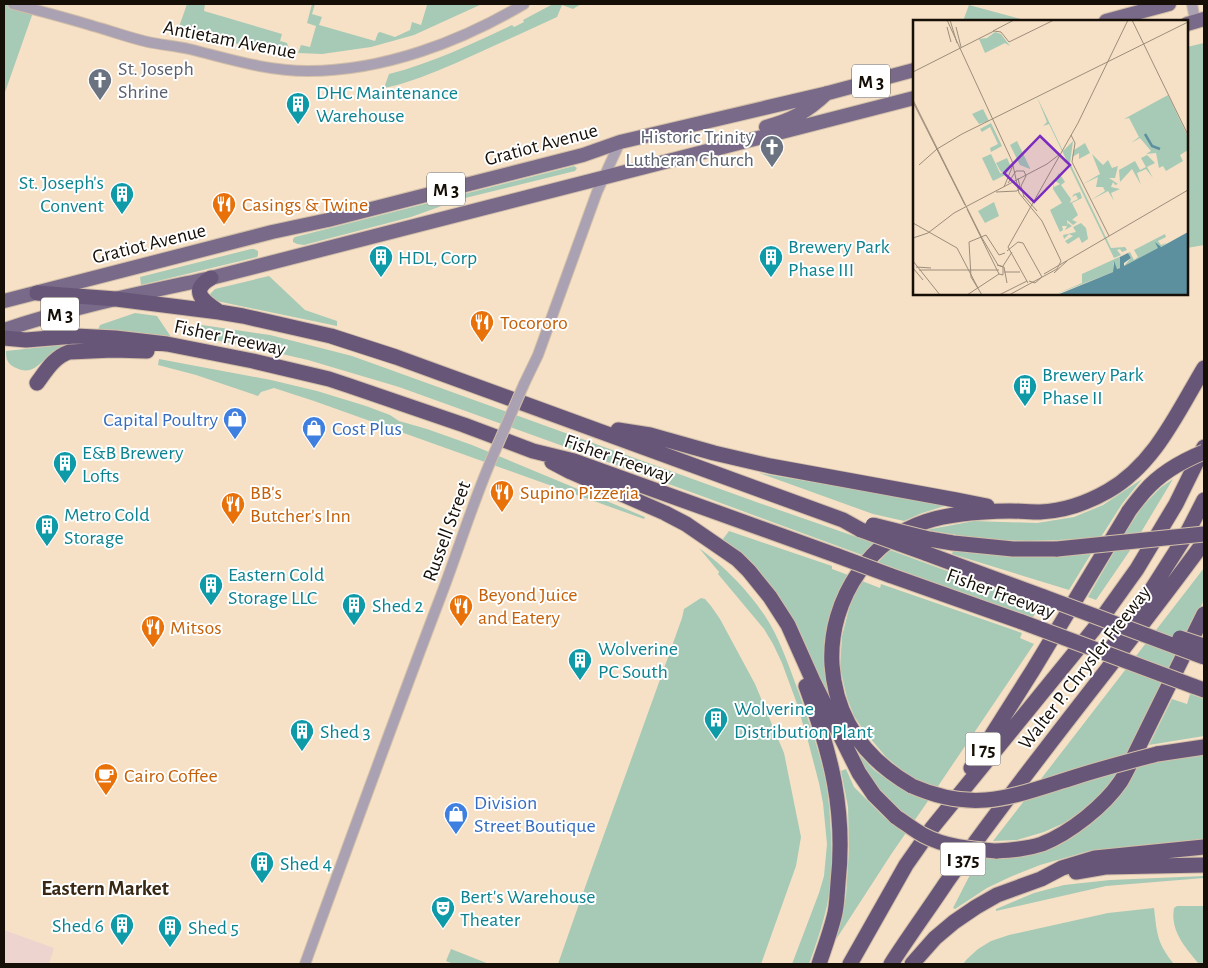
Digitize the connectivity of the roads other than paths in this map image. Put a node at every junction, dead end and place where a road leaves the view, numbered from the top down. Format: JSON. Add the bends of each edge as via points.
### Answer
{"nodes":[{"id":1,"x":13,"y":4,"type":"edge"},
{"id":2,"x":524,"y":4,"type":"edge"},
{"id":3,"x":1169,"y":4,"type":"edge"},
{"id":4,"x":1192,"y":4,"type":"edge"},
{"id":5,"x":1110,"y":20,"type":"edge"},
{"id":6,"x":1196,"y":21,"type":"edge"},
{"id":7,"x":913,"y":70,"type":"edge"},
{"id":8,"x":828,"y":93,"type":"junction"},
{"id":9,"x":913,"y":98,"type":"edge"},
{"id":10,"x":620,"y":142,"type":"junction"},
{"id":11,"x":606,"y":173,"type":"junction"},
{"id":12,"x":211,"y":278,"type":"junction"},
{"id":13,"x":37,"y":293,"type":"junction"},
{"id":14,"x":116,"y":299,"type":"junction"},
{"id":15,"x":4,"y":302,"type":"edge"},
{"id":16,"x":219,"y":312,"type":"junction"},
{"id":17,"x":4,"y":330,"type":"edge"},
{"id":18,"x":4,"y":338,"type":"edge"},
{"id":19,"x":253,"y":361,"type":"junction"},
{"id":20,"x":1204,"y":368,"type":"edge"},
{"id":21,"x":37,"y":383,"type":"dead end"},
{"id":22,"x":585,"y":426,"type":"junction"},
{"id":23,"x":1204,"y":447,"type":"edge"},
{"id":24,"x":533,"y":451,"type":"junction"},
{"id":25,"x":1204,"y":453,"type":"edge"},
{"id":26,"x":1189,"y":479,"type":"junction"},
{"id":27,"x":1204,"y":500,"type":"edge"},
{"id":28,"x":1010,"y":511,"type":"junction"},
{"id":29,"x":1204,"y":534,"type":"edge"},
{"id":30,"x":1204,"y":542,"type":"edge"},
{"id":31,"x":927,"y":546,"type":"junction"},
{"id":32,"x":721,"y":548,"type":"junction"},
{"id":33,"x":1044,"y":596,"type":"junction"},
{"id":34,"x":1204,"y":614,"type":"edge"},
{"id":35,"x":1204,"y":646,"type":"edge"},
{"id":36,"x":1204,"y":657,"type":"edge"},
{"id":37,"x":1199,"y":688,"type":"edge"},
{"id":38,"x":1204,"y":747,"type":"edge"},
{"id":39,"x":1040,"y":756,"type":"junction"},
{"id":40,"x":932,"y":828,"type":"junction"},
{"id":41,"x":1204,"y":847,"type":"edge"},
{"id":42,"x":1204,"y":865,"type":"edge"},
{"id":43,"x":1040,"y":879,"type":"junction"},
{"id":44,"x":305,"y":964,"type":"edge"},
{"id":45,"x":818,"y":964,"type":"edge"},
{"id":46,"x":850,"y":964,"type":"edge"},
{"id":47,"x":891,"y":964,"type":"edge"},
{"id":48,"x":912,"y":964,"type":"edge"}],
"edges":[{"from":1,"to":2,"type":"street","name":"Antietam Avenue","via":[[147,42],[189,49],[239,63],[307,71],[354,68],[405,56],[463,35]]},
{"from":3,"to":5,"type":"main road"},
{"from":4,"to":6,"type":"street"},
{"from":7,"to":8,"type":"main road","name":"Gratiot Avenue","number":"M 3"},
{"from":8,"to":10,"type":"main road","name":"Gratiot Avenue","number":"M 3"},
{"from":8,"to":11,"type":"main road","via":[[803,113],[777,124]]},
{"from":9,"to":11,"type":"main road","number":"M 3"},
{"from":10,"to":11,"type":"street","name":"Russell Street"},
{"from":10,"to":13,"type":"main road","name":"Gratiot Avenue","number":"M 3","via":[[583,155]]},
{"from":11,"to":12,"type":"main road","number":"M 3"},
{"from":11,"to":44,"type":"street","name":"Russell Street","bridge":true,"via":[[538,355],[460,540]]},
{"from":12,"to":14,"type":"main road","number":"M 3"},
{"from":12,"to":16,"type":"highway","via":[[201,286],[200,293],[205,302]]},
{"from":13,"to":14,"type":"highway","name":"Fisher Freeway"},
{"from":13,"to":15,"type":"main road","name":"Gratiot Avenue","number":"M 3"},
{"from":14,"to":16,"type":"highway","name":"Fisher Freeway"},
{"from":14,"to":17,"type":"main road","number":"M 3"},
{"from":16,"to":22,"type":"highway","name":"Fisher Freeway","via":[[291,326],[365,346]]},
{"from":18,"to":19,"type":"highway","name":"Fisher Freeway","via":[[115,338],[167,344]]},
{"from":19,"to":21,"type":"highway","via":[[233,364],[138,351],[76,351],[63,354]]},
{"from":19,"to":24,"type":"highway","name":"Fisher Freeway","via":[[329,379]]},
{"from":20,"to":28,"type":"highway","via":[[1160,442],[1142,464],[1117,486],[1070,507],[1042,512]]},
{"from":22,"to":28,"type":"highway","via":[[650,435],[770,466]]},
{"from":22,"to":31,"type":"highway","name":"Fisher Freeway","bridge":true,"via":[[842,520],[889,530]]},
{"from":23,"to":26,"type":"highway","name":"Walter P. Chrysler Freeway","number":"I 375"},
{"from":24,"to":32,"type":"highway","via":[[571,472],[665,513]]},
{"from":24,"to":37,"type":"highway","name":"Fisher Freeway","bridge":true,"via":[[574,461]]},
{"from":25,"to":26,"type":"highway"},
{"from":25,"to":40,"type":"highway","number":"I 75","bridge":true,"via":[[1161,476],[1129,511]]},
{"from":26,"to":40,"type":"highway","name":"Walter P. Chrysler Freeway","number":"I 375","via":[[1137,569],[1094,629]]},
{"from":27,"to":39,"type":"highway","via":[[1150,592]]},
{"from":28,"to":38,"type":"highway","bridge":true,"via":[[953,514],[907,528],[868,559],[851,584],[834,627],[832,664],[844,713],[868,752],[880,764],[923,791],[944,798],[992,800],[1027,793],[1116,764]]},
{"from":29,"to":31,"type":"highway","bridge":true,"via":[[1057,549],[1012,549],[953,543]]},
{"from":30,"to":39,"type":"highway","name":"Walter P. Chrysler Freeway","number":"I 375"},
{"from":31,"to":33,"type":"highway","name":"Fisher Freeway"},
{"from":32,"to":34,"type":"highway","bridge":true,"via":[[749,571],[779,610],[859,774],[874,795],[896,817],[923,835],[966,848],[1018,850],[1042,844],[1091,813],[1113,792]]},
{"from":32,"to":45,"type":"highway","via":[[756,587],[783,628],[811,699],[833,770],[840,818],[840,867],[835,916]]},
{"from":33,"to":35,"type":"highway","bridge":true},
{"from":33,"to":36,"type":"highway","name":"Fisher Freeway","bridge":true},
{"from":39,"to":47,"type":"highway","name":"Walter P. Chrysler Freeway","number":"I 375","via":[[985,828]]},
{"from":40,"to":46,"type":"highway","name":"Walter P. Chrysler Freeway","number":"I 75","via":[[906,865]]},
{"from":41,"to":43,"type":"highway","via":[[1095,858]]},
{"from":42,"to":43,"type":"highway","via":[[1105,867]]},
{"from":43,"to":48,"type":"highway","via":[[997,895],[976,907],[935,938]]}]}
